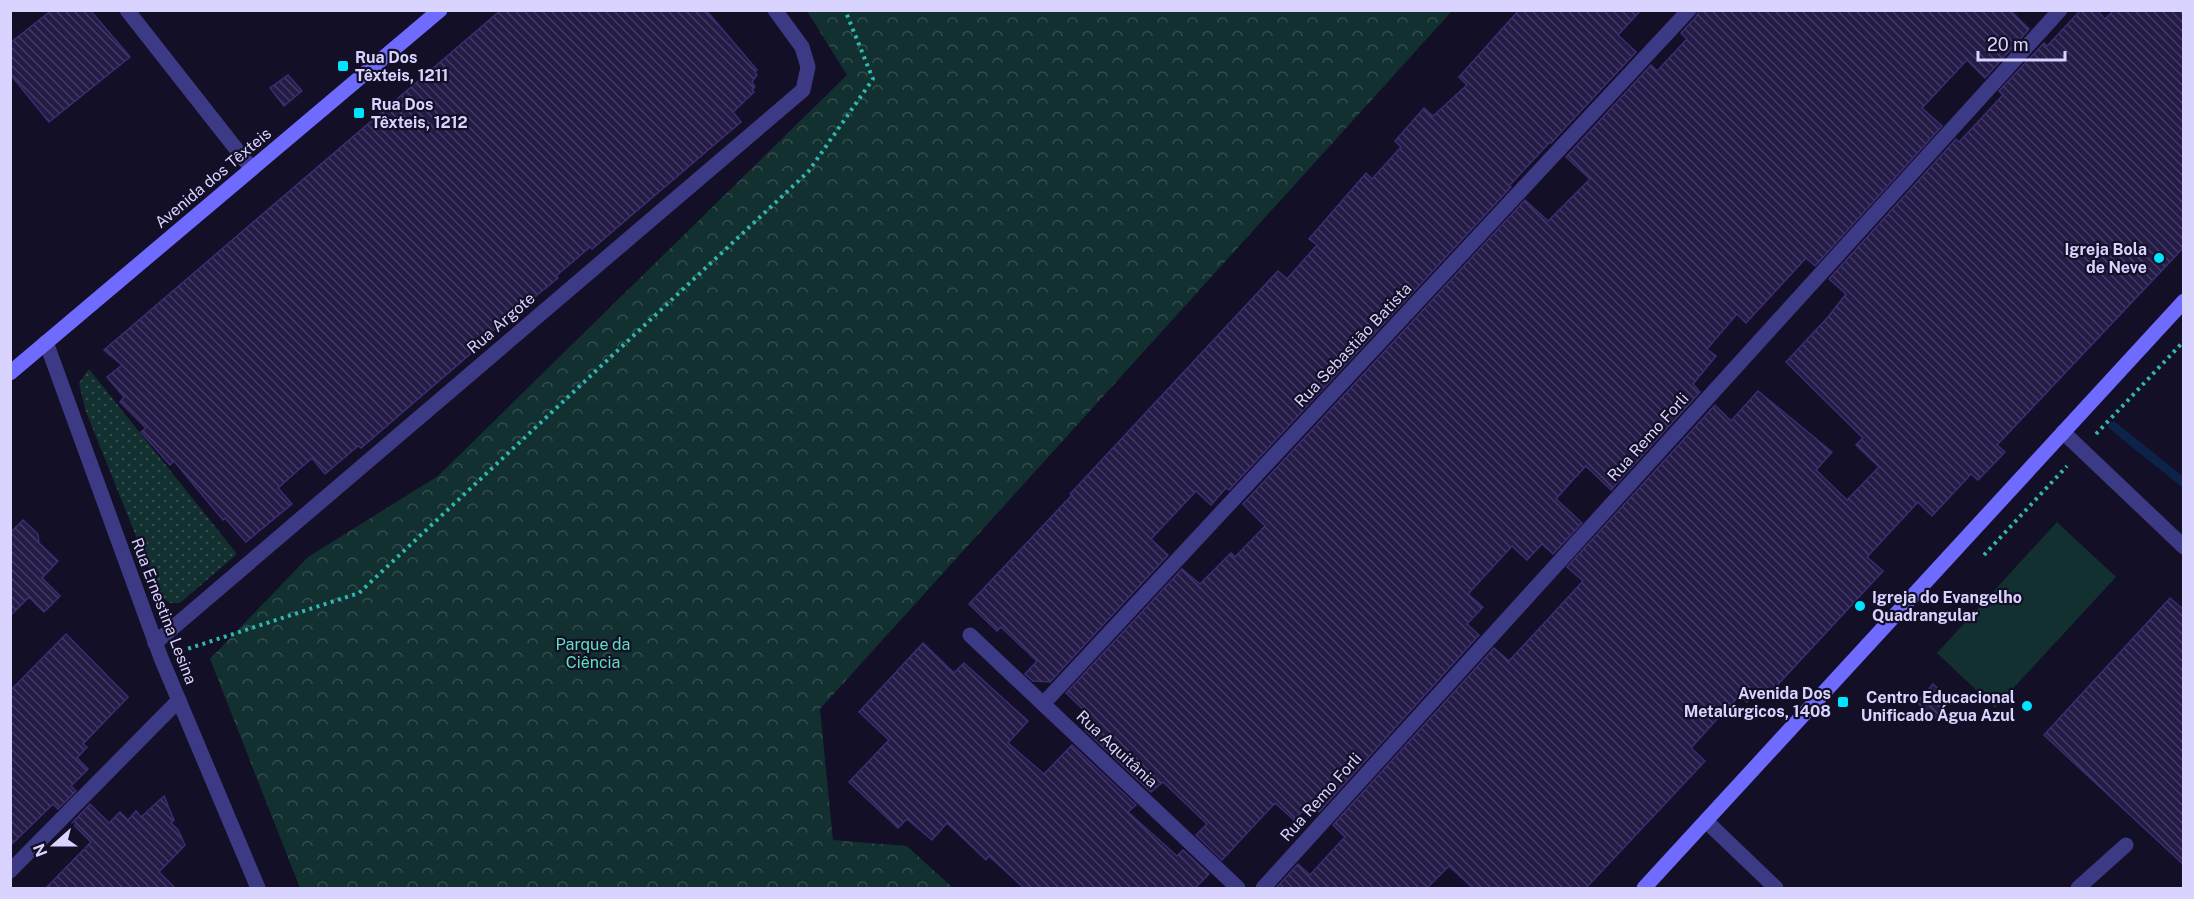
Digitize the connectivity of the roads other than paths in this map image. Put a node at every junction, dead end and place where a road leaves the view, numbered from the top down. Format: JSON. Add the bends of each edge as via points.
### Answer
{"nodes":[{"id":1,"x":127,"y":10,"type":"edge"},
{"id":2,"x":440,"y":10,"type":"edge"},
{"id":3,"x":775,"y":10,"type":"edge"},
{"id":4,"x":1689,"y":10,"type":"edge"},
{"id":5,"x":2060,"y":10,"type":"edge"},
{"id":6,"x":252,"y":169,"type":"junction"},
{"id":7,"x":2184,"y":301,"type":"edge"},
{"id":8,"x":46,"y":342,"type":"junction"},
{"id":9,"x":10,"y":373,"type":"edge"},
{"id":10,"x":2063,"y":432,"type":"junction"},
{"id":11,"x":2184,"y":547,"type":"edge"},
{"id":12,"x":970,"y":635,"type":"dead end"},
{"id":13,"x":155,"y":643,"type":"junction"},
{"id":14,"x":179,"y":700,"type":"junction"},
{"id":15,"x":1043,"y":704,"type":"junction"},
{"id":16,"x":1706,"y":820,"type":"junction"},
{"id":17,"x":2126,"y":845,"type":"dead end"},
{"id":18,"x":10,"y":871,"type":"edge"},
{"id":19,"x":258,"y":888,"type":"edge"},
{"id":20,"x":1238,"y":888,"type":"edge"},
{"id":21,"x":1263,"y":888,"type":"edge"},
{"id":22,"x":1644,"y":888,"type":"edge"},
{"id":23,"x":1776,"y":888,"type":"edge"},
{"id":24,"x":2078,"y":888,"type":"edge"}],
"edges":[{"from":1,"to":6,"type":"street"},
{"from":2,"to":6,"type":"main road","name":"Avenida dos Têxteis"},
{"from":3,"to":13,"type":"street","name":"Rua Argote","via":[[802,47],[808,67],[802,90]]},
{"from":4,"to":15,"type":"street","name":"Rua Sebastião Batista"},
{"from":5,"to":21,"type":"street","name":"Rua Remo Forli"},
{"from":6,"to":8,"type":"main road","name":"Avenida dos Têxteis"},
{"from":7,"to":10,"type":"main road"},
{"from":8,"to":9,"type":"main road","name":"Avenida dos Têxteis"},
{"from":8,"to":13,"type":"street","name":"Rua Ernestina Lesina"},
{"from":10,"to":11,"type":"street"},
{"from":10,"to":16,"type":"main road"},
{"from":12,"to":15,"type":"street","name":"Rua Aquitânia"},
{"from":13,"to":14,"type":"street","name":"Rua Ernestina Lesina"},
{"from":14,"to":18,"type":"street"},
{"from":14,"to":19,"type":"street","name":"Rua Ernestina Lesina"},
{"from":15,"to":20,"type":"street","name":"Rua Aquitânia"},
{"from":16,"to":22,"type":"main road"},
{"from":16,"to":23,"type":"street"},
{"from":17,"to":24,"type":"street"}]}
